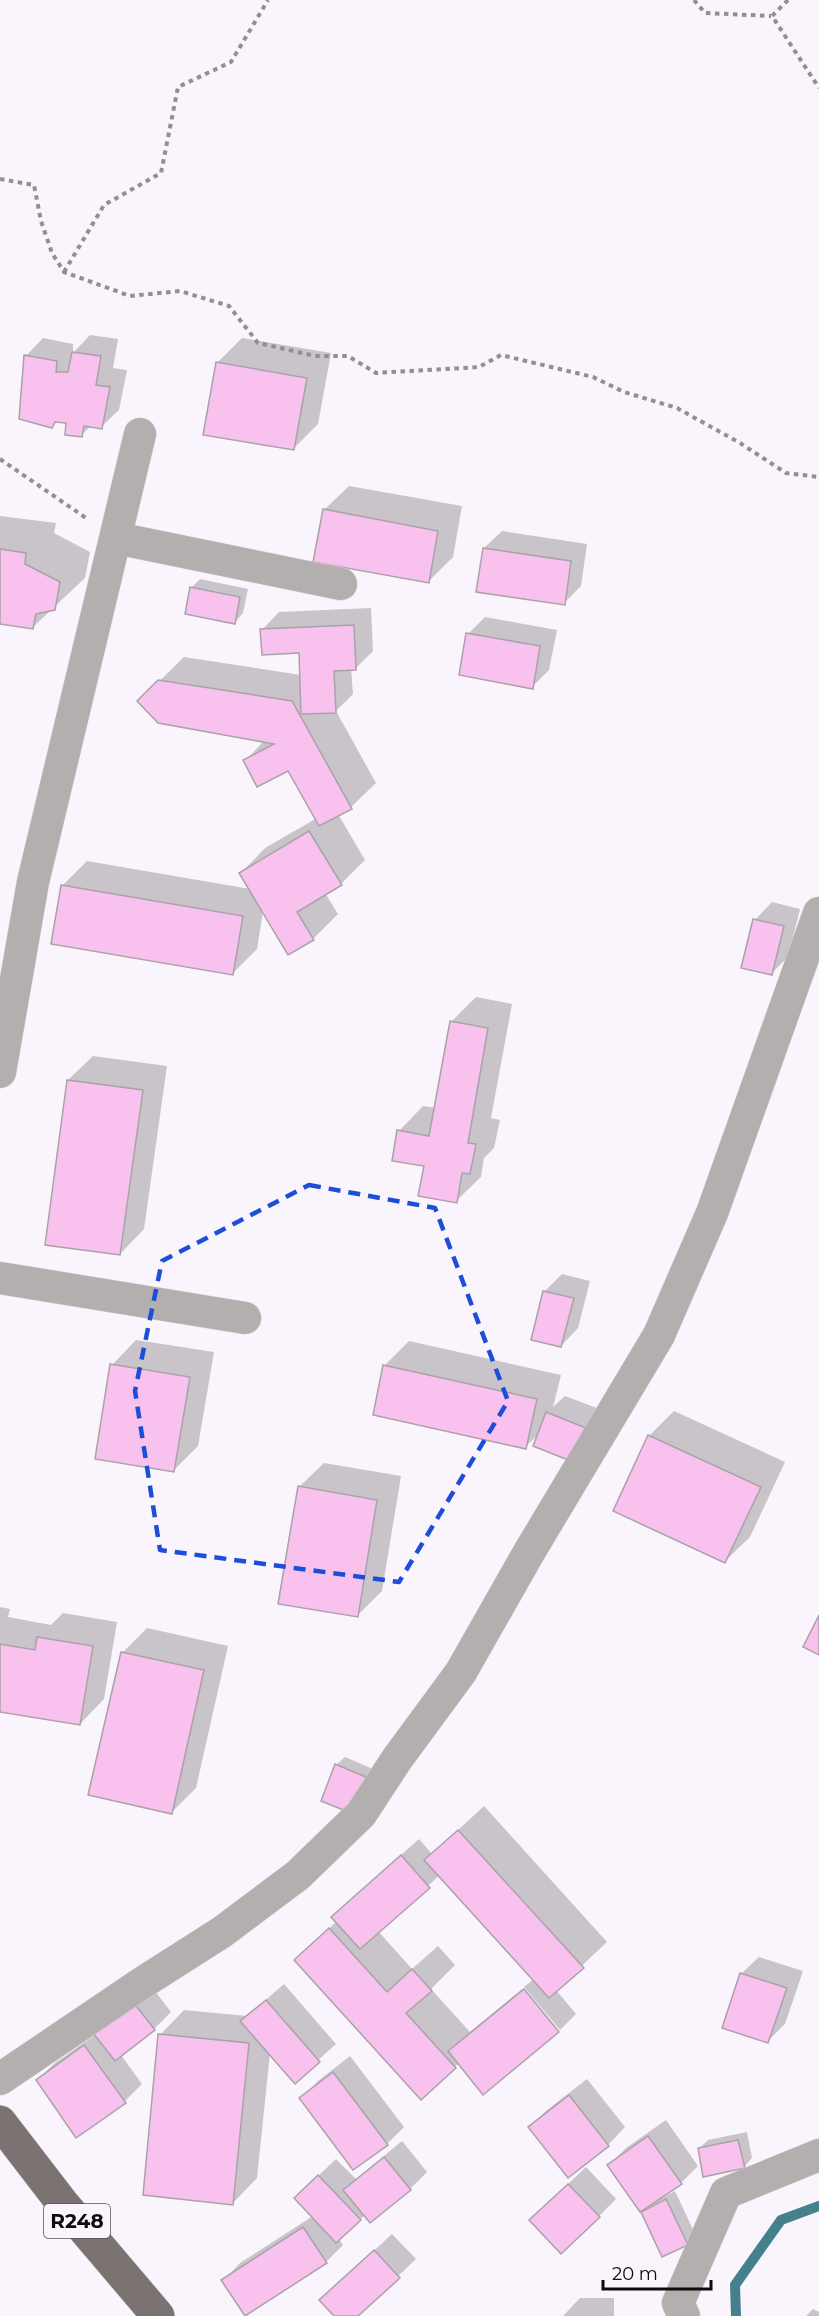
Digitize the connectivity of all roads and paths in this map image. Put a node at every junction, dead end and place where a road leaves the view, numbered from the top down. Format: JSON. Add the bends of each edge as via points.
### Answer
{"nodes":[{"id":1,"x":268,"y":0,"type":"edge"},
{"id":2,"x":694,"y":0,"type":"edge"},
{"id":3,"x":788,"y":0,"type":"edge"},
{"id":4,"x":772,"y":16,"type":"junction"},
{"id":5,"x":819,"y":88,"type":"edge"},
{"id":6,"x":0,"y":179,"type":"edge"},
{"id":7,"x":64,"y":272,"type":"junction"},
{"id":8,"x":140,"y":434,"type":"dead end"},
{"id":9,"x":0,"y":459,"type":"edge"},
{"id":10,"x":819,"y":477,"type":"edge"},
{"id":11,"x":116,"y":538,"type":"junction"},
{"id":12,"x":341,"y":584,"type":"dead end"},
{"id":13,"x":819,"y":913,"type":"edge"},
{"id":14,"x":0,"y":1072,"type":"edge"},
{"id":15,"x":0,"y":1278,"type":"edge"},
{"id":16,"x":245,"y":1318,"type":"dead end"},
{"id":17,"x":0,"y":2079,"type":"edge"},
{"id":18,"x":0,"y":2122,"type":"edge"},
{"id":19,"x":819,"y":2155,"type":"edge"},
{"id":20,"x":158,"y":2316,"type":"edge"},
{"id":21,"x":684,"y":2316,"type":"edge"}],
"edges":[{"from":1,"to":7,"type":"path","via":[[231,62],[178,87],[161,173],[104,205]]},
{"from":2,"to":4,"type":"path","via":[[705,13]]},
{"from":3,"to":4,"type":"path"},
{"from":4,"to":5,"type":"path"},
{"from":6,"to":7,"type":"path","via":[[34,185],[52,253]]},
{"from":7,"to":10,"type":"path","via":[[130,296],[180,291],[229,306],[258,343],[315,356],[348,356],[376,373],[479,367],[501,355],[592,377],[624,392],[677,408],[786,473]]},
{"from":8,"to":11,"type":"street"},
{"from":9,"to":11,"type":"path"},
{"from":11,"to":12,"type":"street"},
{"from":11,"to":14,"type":"street","via":[[33,882]]},
{"from":13,"to":17,"type":"street","via":[[712,1213],[659,1335],[461,1672],[361,1814],[298,1875],[222,1932]]},
{"from":15,"to":16,"type":"street"},
{"from":18,"to":20,"type":"main road","number":"R248"},
{"from":19,"to":21,"type":"street","via":[[726,2193],[678,2303]]}]}
